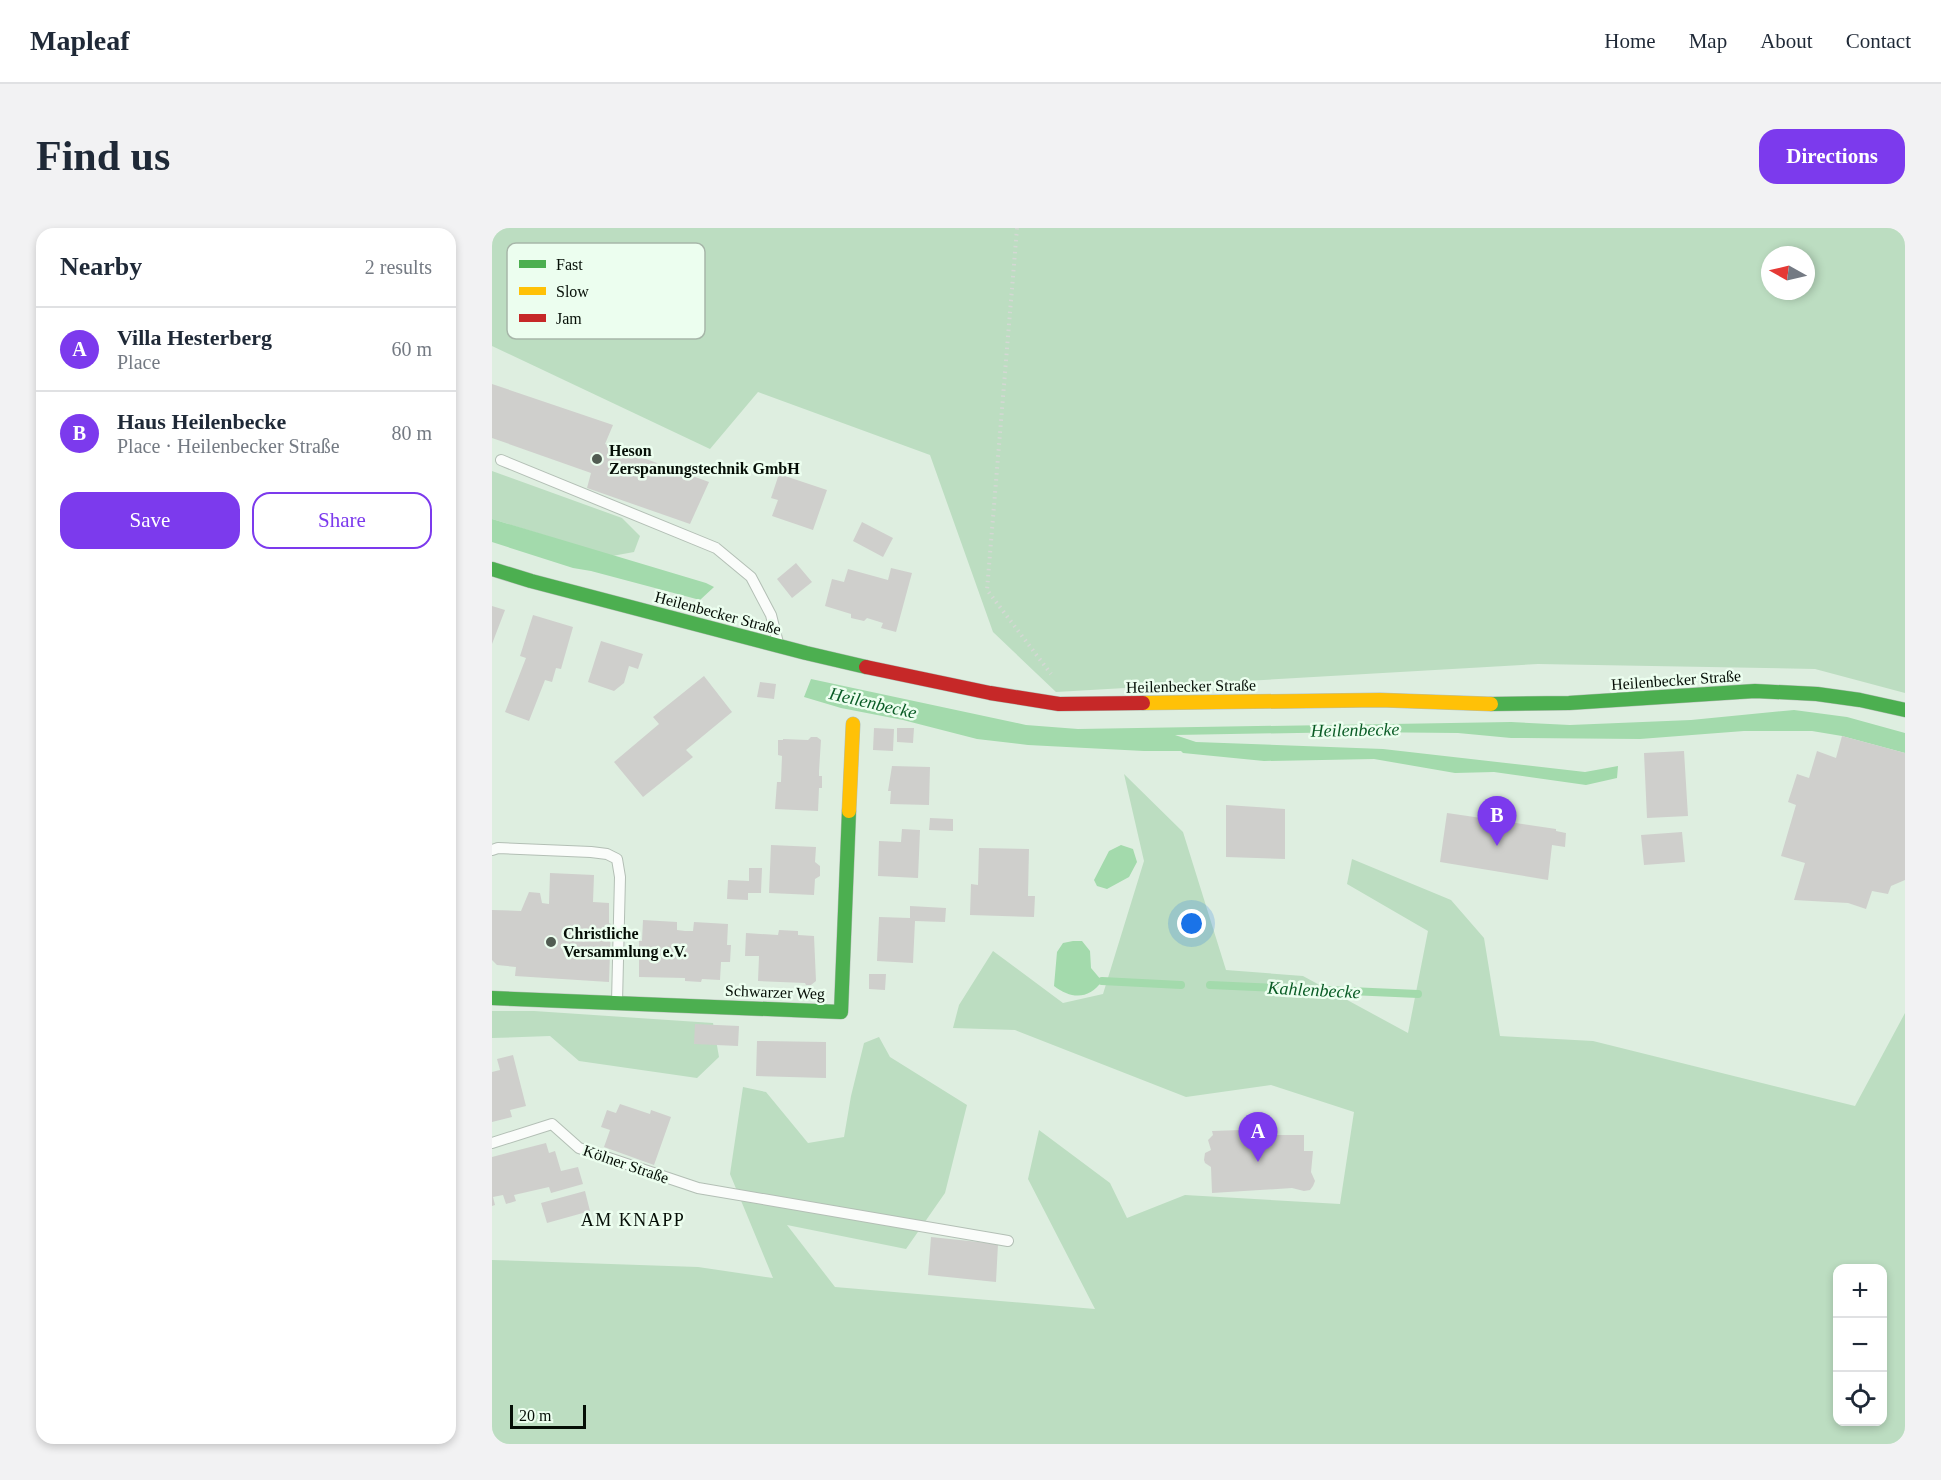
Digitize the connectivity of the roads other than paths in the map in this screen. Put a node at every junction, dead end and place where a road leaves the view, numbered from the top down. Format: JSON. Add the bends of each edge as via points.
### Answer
{"nodes":[{"id":1,"x":501,"y":460,"type":"dead end"},
{"id":2,"x":492,"y":569,"type":"edge"},
{"id":3,"x":778,"y":646,"type":"junction"},
{"id":4,"x":1905,"y":710,"type":"edge"},
{"id":5,"x":853,"y":724,"type":"dead end"},
{"id":6,"x":492,"y":850,"type":"edge"},
{"id":7,"x":492,"y":998,"type":"edge"},
{"id":8,"x":617,"y":1002,"type":"junction"},
{"id":9,"x":492,"y":1143,"type":"edge"},
{"id":10,"x":1008,"y":1241,"type":"dead end"}],
"edges":[{"from":1,"to":3,"type":"lane","via":[[716,548],[751,577],[771,615]]},
{"from":2,"to":3,"type":"main road","name":"Heilenbecker Straße"},
{"from":3,"to":4,"type":"main road","name":"Heilenbecker Straße","via":[[901,675],[1059,704],[1357,700],[1569,703],[1755,691],[1817,694]]},
{"from":5,"to":8,"type":"main road","name":"Schwarzer Weg","via":[[841,1012]]},
{"from":6,"to":8,"type":"lane","via":[[591,852],[617,859]]},
{"from":7,"to":8,"type":"main road","name":"Schwarzer Weg"},
{"from":9,"to":10,"type":"lane","name":"Kölner Straße","via":[[552,1124],[579,1148],[698,1188]]}]}
